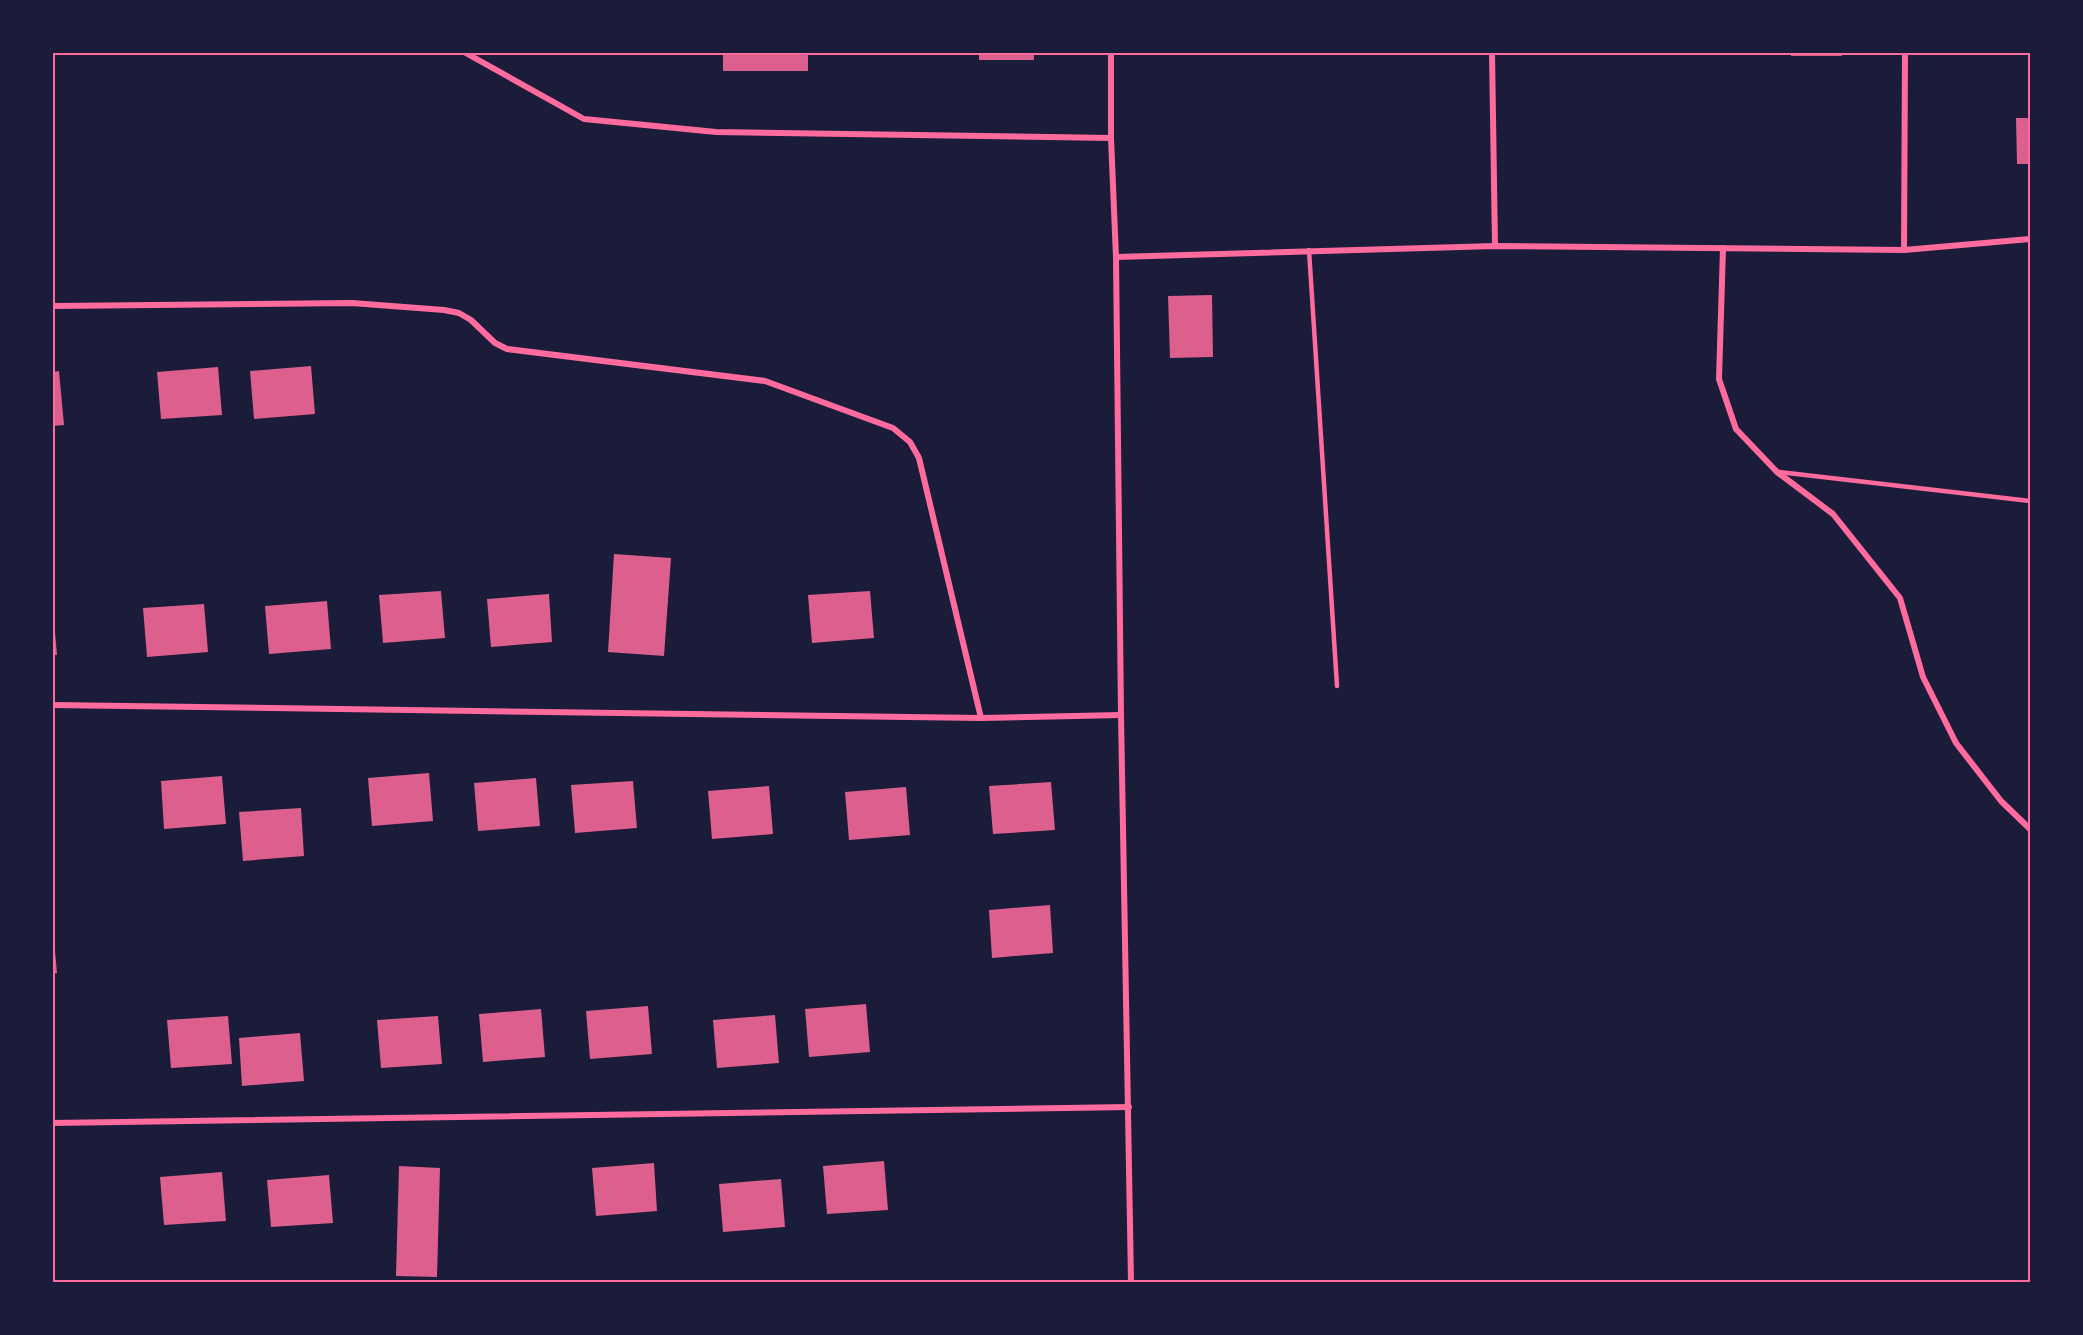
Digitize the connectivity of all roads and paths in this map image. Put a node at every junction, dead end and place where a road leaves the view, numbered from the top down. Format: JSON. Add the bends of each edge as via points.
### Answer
{"nodes":[{"id":1,"x":464,"y":52,"type":"edge"},
{"id":2,"x":1111,"y":52,"type":"edge"},
{"id":3,"x":1492,"y":52,"type":"edge"},
{"id":4,"x":1905,"y":52,"type":"edge"},
{"id":5,"x":1112,"y":138,"type":"junction"},
{"id":6,"x":2031,"y":239,"type":"edge"},
{"id":7,"x":1495,"y":246,"type":"junction"},
{"id":8,"x":1723,"y":248,"type":"junction"},
{"id":9,"x":1309,"y":250,"type":"junction"},
{"id":10,"x":1904,"y":250,"type":"junction"},
{"id":11,"x":1116,"y":257,"type":"junction"},
{"id":12,"x":52,"y":306,"type":"edge"},
{"id":13,"x":1777,"y":472,"type":"junction"},
{"id":14,"x":2031,"y":501,"type":"edge"},
{"id":15,"x":1337,"y":686,"type":"dead end"},
{"id":16,"x":52,"y":705,"type":"edge"},
{"id":17,"x":1121,"y":715,"type":"junction"},
{"id":18,"x":981,"y":718,"type":"junction"},
{"id":19,"x":2031,"y":829,"type":"edge"},
{"id":20,"x":1129,"y":1107,"type":"junction"},
{"id":21,"x":52,"y":1123,"type":"edge"},
{"id":22,"x":1131,"y":1282,"type":"edge"}],
"edges":[{"from":1,"to":5,"type":"street","via":[[584,120],[716,132]]},
{"from":2,"to":5,"type":"street"},
{"from":3,"to":7,"type":"street"},
{"from":4,"to":10,"type":"street"},
{"from":5,"to":11,"type":"street"},
{"from":6,"to":10,"type":"street"},
{"from":7,"to":8,"type":"street"},
{"from":7,"to":9,"type":"street"},
{"from":8,"to":10,"type":"street"},
{"from":8,"to":13,"type":"street","via":[[1719,379],[1736,429]]},
{"from":9,"to":11,"type":"street"},
{"from":9,"to":15,"type":"lane"},
{"from":11,"to":17,"type":"street"},
{"from":12,"to":18,"type":"street","via":[[352,303],[444,310],[471,320],[507,349],[765,381],[893,428],[910,442],[919,458]]},
{"from":13,"to":14,"type":"lane"},
{"from":13,"to":19,"type":"street","via":[[1833,514],[1900,598],[1923,677],[1956,743],[2001,801]]},
{"from":16,"to":18,"type":"street"},
{"from":17,"to":18,"type":"street"},
{"from":17,"to":20,"type":"street"},
{"from":20,"to":21,"type":"street"},
{"from":20,"to":22,"type":"street"}]}
